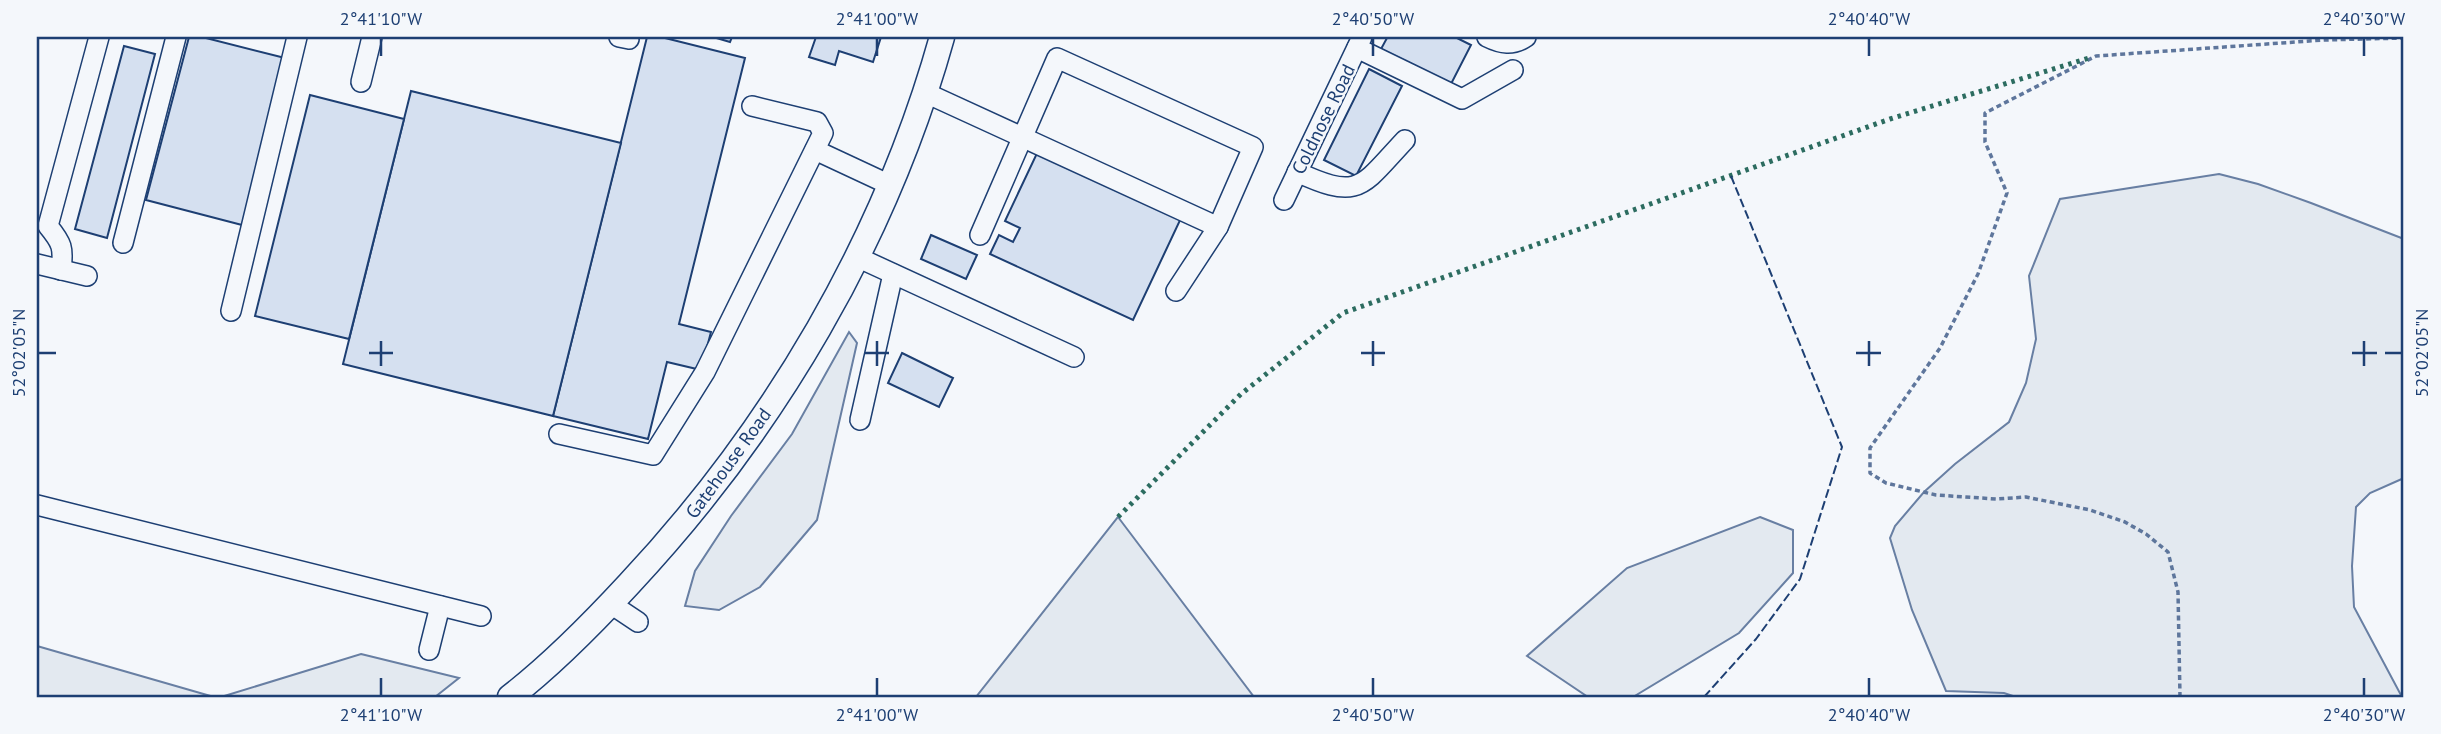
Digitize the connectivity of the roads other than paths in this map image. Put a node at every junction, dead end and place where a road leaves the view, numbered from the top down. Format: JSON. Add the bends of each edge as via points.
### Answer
{"nodes":[{"id":1,"x":99,"y":37,"type":"edge"},
{"id":2,"x":176,"y":37,"type":"edge"},
{"id":3,"x":297,"y":37,"type":"edge"},
{"id":4,"x":372,"y":37,"type":"edge"},
{"id":5,"x":942,"y":37,"type":"edge"},
{"id":6,"x":1487,"y":37,"type":"edge"},
{"id":7,"x":1526,"y":37,"type":"edge"},
{"id":8,"x":1359,"y":43,"type":"edge"},
{"id":9,"x":1513,"y":70,"type":"dead end"},
{"id":10,"x":360,"y":82,"type":"dead end"},
{"id":11,"x":926,"y":93,"type":"junction"},
{"id":12,"x":752,"y":106,"type":"dead end"},
{"id":13,"x":1023,"y":137,"type":"junction"},
{"id":14,"x":1405,"y":140,"type":"dead end"},
{"id":15,"x":815,"y":150,"type":"junction"},
{"id":16,"x":1297,"y":173,"type":"junction"},
{"id":17,"x":890,"y":186,"type":"junction"},
{"id":18,"x":1284,"y":200,"type":"dead end"},
{"id":19,"x":1217,"y":227,"type":"junction"},
{"id":20,"x":980,"y":235,"type":"dead end"},
{"id":21,"x":123,"y":243,"type":"dead end"},
{"id":22,"x":858,"y":257,"type":"junction"},
{"id":23,"x":37,"y":264,"type":"edge"},
{"id":24,"x":61,"y":270,"type":"junction"},
{"id":25,"x":893,"y":274,"type":"junction"},
{"id":26,"x":87,"y":276,"type":"dead end"},
{"id":27,"x":1176,"y":290,"type":"dead end"},
{"id":28,"x":231,"y":311,"type":"dead end"},
{"id":29,"x":1074,"y":357,"type":"dead end"},
{"id":30,"x":860,"y":421,"type":"dead end"},
{"id":31,"x":559,"y":433,"type":"dead end"},
{"id":32,"x":37,"y":505,"type":"edge"},
{"id":33,"x":611,"y":604,"type":"junction"},
{"id":34,"x":440,"y":606,"type":"junction"},
{"id":35,"x":481,"y":616,"type":"dead end"},
{"id":36,"x":638,"y":622,"type":"dead end"},
{"id":37,"x":429,"y":650,"type":"dead end"},
{"id":38,"x":510,"y":697,"type":"edge"}],
"edges":[{"from":1,"to":24,"type":"street","via":[[48,226],[60,240]]},
{"from":2,"to":21,"type":"street"},
{"from":3,"to":28,"type":"street"},
{"from":4,"to":10,"type":"street"},
{"from":5,"to":11,"type":"main road","name":"Gatehouse Road"},
{"from":6,"to":7,"type":"street","via":[[1513,44]]},
{"from":8,"to":9,"type":"street","via":[[1462,99]]},
{"from":8,"to":16,"type":"street","name":"Coldnose Road"},
{"from":11,"to":13,"type":"street"},
{"from":11,"to":17,"type":"main road","name":"Gatehouse Road"},
{"from":12,"to":15,"type":"street","via":[[817,122],[823,133]]},
{"from":13,"to":19,"type":"street"},
{"from":13,"to":19,"type":"street","via":[[1056,58],[1253,147]]},
{"from":13,"to":20,"type":"street"},
{"from":14,"to":16,"type":"street","via":[[1376,171],[1351,188],[1327,186]]},
{"from":15,"to":17,"type":"street"},
{"from":15,"to":31,"type":"street","via":[[705,372],[653,455]]},
{"from":16,"to":18,"type":"street","name":"Coldnose Road"},
{"from":17,"to":22,"type":"main road","name":"Gatehouse Road"},
{"from":19,"to":27,"type":"street"},
{"from":22,"to":25,"type":"street"},
{"from":22,"to":33,"type":"main road","name":"Gatehouse Road","via":[[808,348],[713,488]]},
{"from":23,"to":24,"type":"street"},
{"from":24,"to":26,"type":"street"},
{"from":25,"to":29,"type":"street"},
{"from":25,"to":30,"type":"street"},
{"from":32,"to":34,"type":"street"},
{"from":33,"to":36,"type":"street"},
{"from":33,"to":38,"type":"main road","name":"Gatehouse Road"},
{"from":34,"to":35,"type":"street"},
{"from":34,"to":37,"type":"street"}]}
